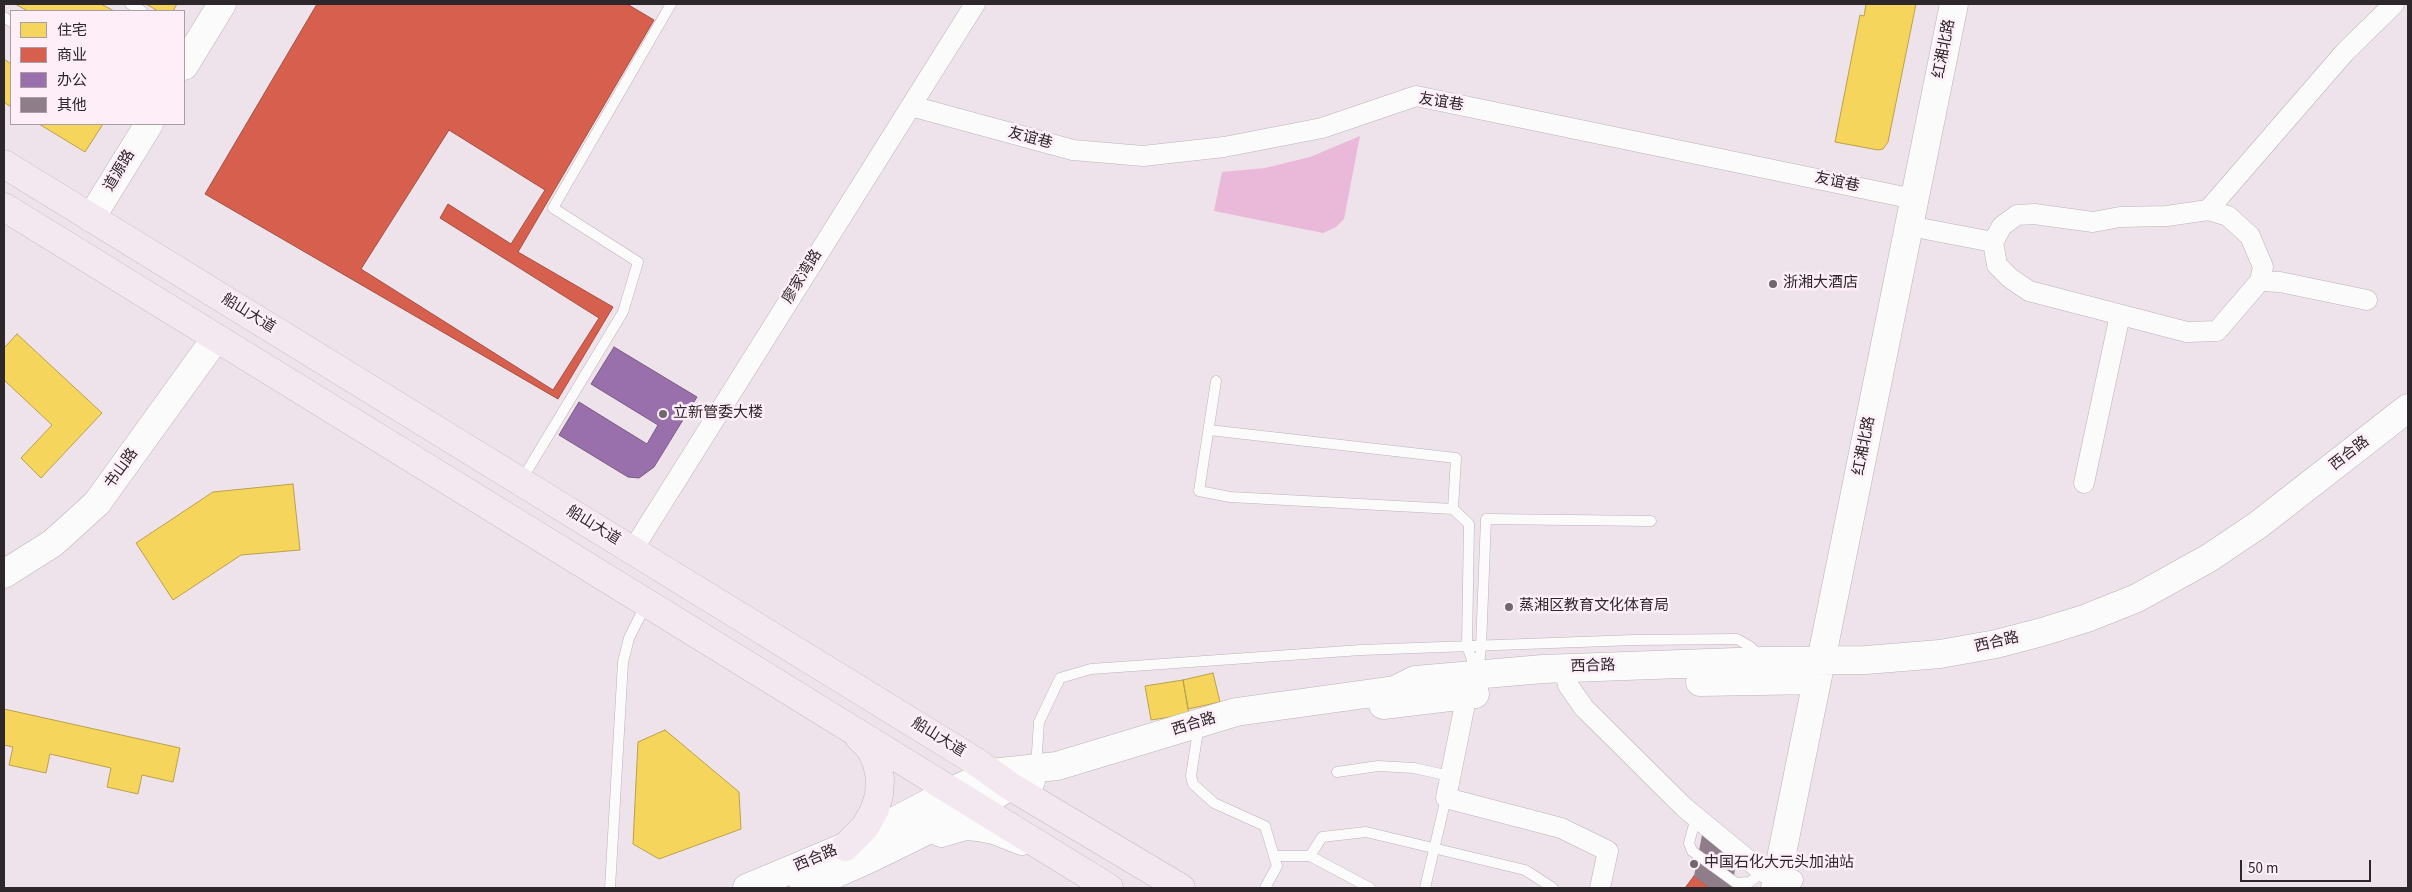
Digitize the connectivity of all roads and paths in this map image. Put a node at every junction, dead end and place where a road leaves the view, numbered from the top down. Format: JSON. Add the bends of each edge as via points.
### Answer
{"nodes":[{"id":1,"x":206,"y":4,"type":"edge"},
{"id":2,"x":222,"y":4,"type":"edge"},
{"id":3,"x":671,"y":4,"type":"edge"},
{"id":4,"x":975,"y":4,"type":"edge"},
{"id":5,"x":1954,"y":4,"type":"edge"},
{"id":6,"x":1970,"y":4,"type":"edge"},
{"id":7,"x":2394,"y":4,"type":"edge"},
{"id":8,"x":185,"y":38,"type":"edge"},
{"id":9,"x":185,"y":64,"type":"edge"},
{"id":10,"x":911,"y":106,"type":"junction"},
{"id":11,"x":132,"y":125,"type":"edge"},
{"id":12,"x":148,"y":125,"type":"edge"},
{"id":13,"x":4,"y":164,"type":"edge"},
{"id":14,"x":1914,"y":199,"type":"junction"},
{"id":15,"x":4,"y":207,"type":"edge"},
{"id":16,"x":2208,"y":210,"type":"junction"},
{"id":17,"x":86,"y":215,"type":"junction"},
{"id":18,"x":1925,"y":229,"type":"junction"},
{"id":19,"x":1993,"y":242,"type":"junction"},
{"id":20,"x":2260,"y":282,"type":"junction"},
{"id":21,"x":2368,"y":300,"type":"dead end"},
{"id":22,"x":2120,"y":315,"type":"junction"},
{"id":23,"x":216,"y":338,"type":"junction"},
{"id":24,"x":1216,"y":381,"type":"dead end"},
{"id":25,"x":2408,"y":408,"type":"edge"},
{"id":26,"x":2408,"y":428,"type":"edge"},
{"id":27,"x":1209,"y":430,"type":"junction"},
{"id":28,"x":520,"y":482,"type":"junction"},
{"id":29,"x":2084,"y":483,"type":"dead end"},
{"id":30,"x":1454,"y":509,"type":"junction"},
{"id":31,"x":1651,"y":522,"type":"dead end"},
{"id":32,"x":632,"y":550,"type":"junction"},
{"id":33,"x":4,"y":574,"type":"edge"},
{"id":34,"x":647,"y":603,"type":"junction"},
{"id":35,"x":1481,"y":645,"type":"junction"},
{"id":36,"x":1466,"y":646,"type":"junction"},
{"id":37,"x":1764,"y":661,"type":"junction"},
{"id":38,"x":1828,"y":670,"type":"junction"},
{"id":39,"x":1566,"y":677,"type":"junction"},
{"id":40,"x":1475,"y":687,"type":"junction"},
{"id":41,"x":855,"y":732,"type":"junction"},
{"id":42,"x":1197,"y":737,"type":"junction"},
{"id":43,"x":1036,"y":768,"type":"junction"},
{"id":44,"x":1337,"y":772,"type":"dead end"},
{"id":45,"x":1450,"y":776,"type":"junction"},
{"id":46,"x":1001,"y":779,"type":"junction"},
{"id":47,"x":950,"y":792,"type":"junction"},
{"id":48,"x":1446,"y":798,"type":"junction"},
{"id":49,"x":977,"y":806,"type":"junction"},
{"id":50,"x":1696,"y":816,"type":"junction"},
{"id":51,"x":845,"y":847,"type":"junction"},
{"id":52,"x":1434,"y":848,"type":"junction"},
{"id":53,"x":1053,"y":854,"type":"junction"},
{"id":54,"x":1274,"y":856,"type":"junction"},
{"id":55,"x":1310,"y":856,"type":"junction"},
{"id":56,"x":872,"y":858,"type":"junction"},
{"id":57,"x":1780,"y":881,"type":"edge"},
{"id":58,"x":1739,"y":886,"type":"edge"},
{"id":59,"x":610,"y":888,"type":"edge"},
{"id":60,"x":747,"y":888,"type":"edge"},
{"id":61,"x":804,"y":888,"type":"edge"},
{"id":62,"x":1109,"y":888,"type":"edge"},
{"id":63,"x":1182,"y":888,"type":"edge"},
{"id":64,"x":1265,"y":888,"type":"edge"},
{"id":65,"x":1370,"y":888,"type":"edge"},
{"id":66,"x":1425,"y":888,"type":"edge"},
{"id":67,"x":1553,"y":888,"type":"edge"},
{"id":68,"x":1600,"y":888,"type":"edge"}],
"edges":[{"from":1,"to":8,"type":"main road"},
{"from":2,"to":9,"type":"main road"},
{"from":3,"to":28,"type":"lane","via":[[553,208],[638,262],[623,312]]},
{"from":4,"to":10,"type":"street","name":"廖家湾路"},
{"from":5,"to":14,"type":"main road","name":"红湘北路"},
{"from":6,"to":18,"type":"main road","name":"红湘北路"},
{"from":7,"to":16,"type":"street","via":[[2345,52]]},
{"from":10,"to":14,"type":"street","name":"友谊巷","via":[[1073,150],[1142,156],[1224,147],[1322,128],[1416,96]]},
{"from":10,"to":32,"type":"street","name":"廖家湾路"},
{"from":11,"to":17,"type":"main road","name":"道源路"},
{"from":12,"to":17,"type":"main road","name":"道源路"},
{"from":13,"to":17,"type":"highway","name":"船山大道"},
{"from":14,"to":38,"type":"main road","name":"红湘北路"},
{"from":15,"to":23,"type":"highway"},
{"from":16,"to":19,"type":"street","via":[[2093,222],[2034,214],[2017,215],[2002,226]]},
{"from":16,"to":20,"type":"street","via":[[2228,216],[2250,236],[2263,267]]},
{"from":17,"to":28,"type":"highway","name":"船山大道"},
{"from":18,"to":19,"type":"street"},
{"from":18,"to":38,"type":"main road","name":"红湘北路"},
{"from":19,"to":22,"type":"street","via":[[1997,265],[2029,291]]},
{"from":20,"to":21,"type":"street","via":[[2280,282]]},
{"from":20,"to":22,"type":"street","via":[[2217,331],[2187,332]]},
{"from":22,"to":29,"type":"street"},
{"from":23,"to":33,"type":"main road","name":"书山路","via":[[97,503],[53,543]]},
{"from":23,"to":34,"type":"highway"},
{"from":24,"to":27,"type":"lane"},
{"from":25,"to":38,"type":"main road","name":"西合路","via":[[2258,525],[2209,558],[2137,598],[2087,618],[1996,644],[1940,654],[1866,660]]},
{"from":26,"to":38,"type":"main road","name":"西合路","via":[[2334,486],[2216,570],[2143,610],[2093,631],[1999,661],[1944,671]]},
{"from":27,"to":30,"type":"lane","via":[[1456,458]]},
{"from":27,"to":30,"type":"lane","via":[[1199,491],[1230,497]]},
{"from":28,"to":32,"type":"highway","name":"船山大道"},
{"from":30,"to":36,"type":"lane","via":[[1469,524]]},
{"from":31,"to":35,"type":"lane","via":[[1486,520]]},
{"from":32,"to":46,"type":"highway","name":"船山大道"},
{"from":34,"to":41,"type":"highway"},
{"from":34,"to":59,"type":"lane","via":[[629,638],[623,662]]},
{"from":35,"to":36,"type":"lane"},
{"from":35,"to":37,"type":"lane","via":[[1737,639],[1751,647]]},
{"from":35,"to":40,"type":"lane"},
{"from":36,"to":40,"type":"lane"},
{"from":36,"to":43,"type":"lane","via":[[1091,669],[1060,678],[1039,722]]},
{"from":37,"to":38,"type":"main road","name":"西合路"},
{"from":37,"to":39,"type":"main road","name":"西合路"},
{"from":38,"to":39,"type":"main road","name":"西合路"},
{"from":38,"to":57,"type":"main road","name":"红湘北路"},
{"from":39,"to":40,"type":"main road","name":"西合路"},
{"from":39,"to":50,"type":"street","via":[[1584,708]]},
{"from":40,"to":42,"type":"main road","name":"西合路","via":[[1239,726]]},
{"from":40,"to":43,"type":"main road","name":"西合路","via":[[1415,680],[1395,690],[1236,712],[1057,766]]},
{"from":40,"to":45,"type":"street"},
{"from":41,"to":47,"type":"highway"},
{"from":41,"to":51,"type":"highway","via":[[870,748],[877,763],[879,794],[876,809],[865,828]]},
{"from":42,"to":46,"type":"main road","name":"西合路"},
{"from":42,"to":54,"type":"lane","via":[[1192,776],[1194,784],[1214,803],[1265,826]]},
{"from":43,"to":46,"type":"main road","name":"西合路"},
{"from":44,"to":45,"type":"lane","via":[[1378,766],[1414,768]]},
{"from":45,"to":48,"type":"street"},
{"from":46,"to":47,"type":"main road","name":"西合路"},
{"from":46,"to":49,"type":"main road","name":"西合路"},
{"from":46,"to":63,"type":"highway","name":"船山大道"},
{"from":47,"to":49,"type":"highway"},
{"from":47,"to":51,"type":"main road","name":"西合路"},
{"from":48,"to":52,"type":"lane"},
{"from":48,"to":68,"type":"street","via":[[1561,828],[1608,851]]},
{"from":49,"to":53,"type":"highway"},
{"from":49,"to":56,"type":"main road","name":"西合路"},
{"from":50,"to":57,"type":"street"},
{"from":50,"to":58,"type":"lane","via":[[1689,843],[1692,851]]},
{"from":51,"to":60,"type":"main road","name":"西合路"},
{"from":52,"to":55,"type":"lane","via":[[1366,832],[1322,837]]},
{"from":52,"to":66,"type":"lane"},
{"from":52,"to":67,"type":"lane","via":[[1525,870]]},
{"from":53,"to":56,"type":"main road","via":[[994,830],[965,826]]},
{"from":53,"to":62,"type":"highway"},
{"from":54,"to":55,"type":"lane"},
{"from":54,"to":64,"type":"lane","via":[[1277,866]]},
{"from":55,"to":65,"type":"lane"},
{"from":56,"to":61,"type":"main road","name":"西合路"},
{"from":57,"to":58,"type":"lane","via":[[1750,882]]}]}
